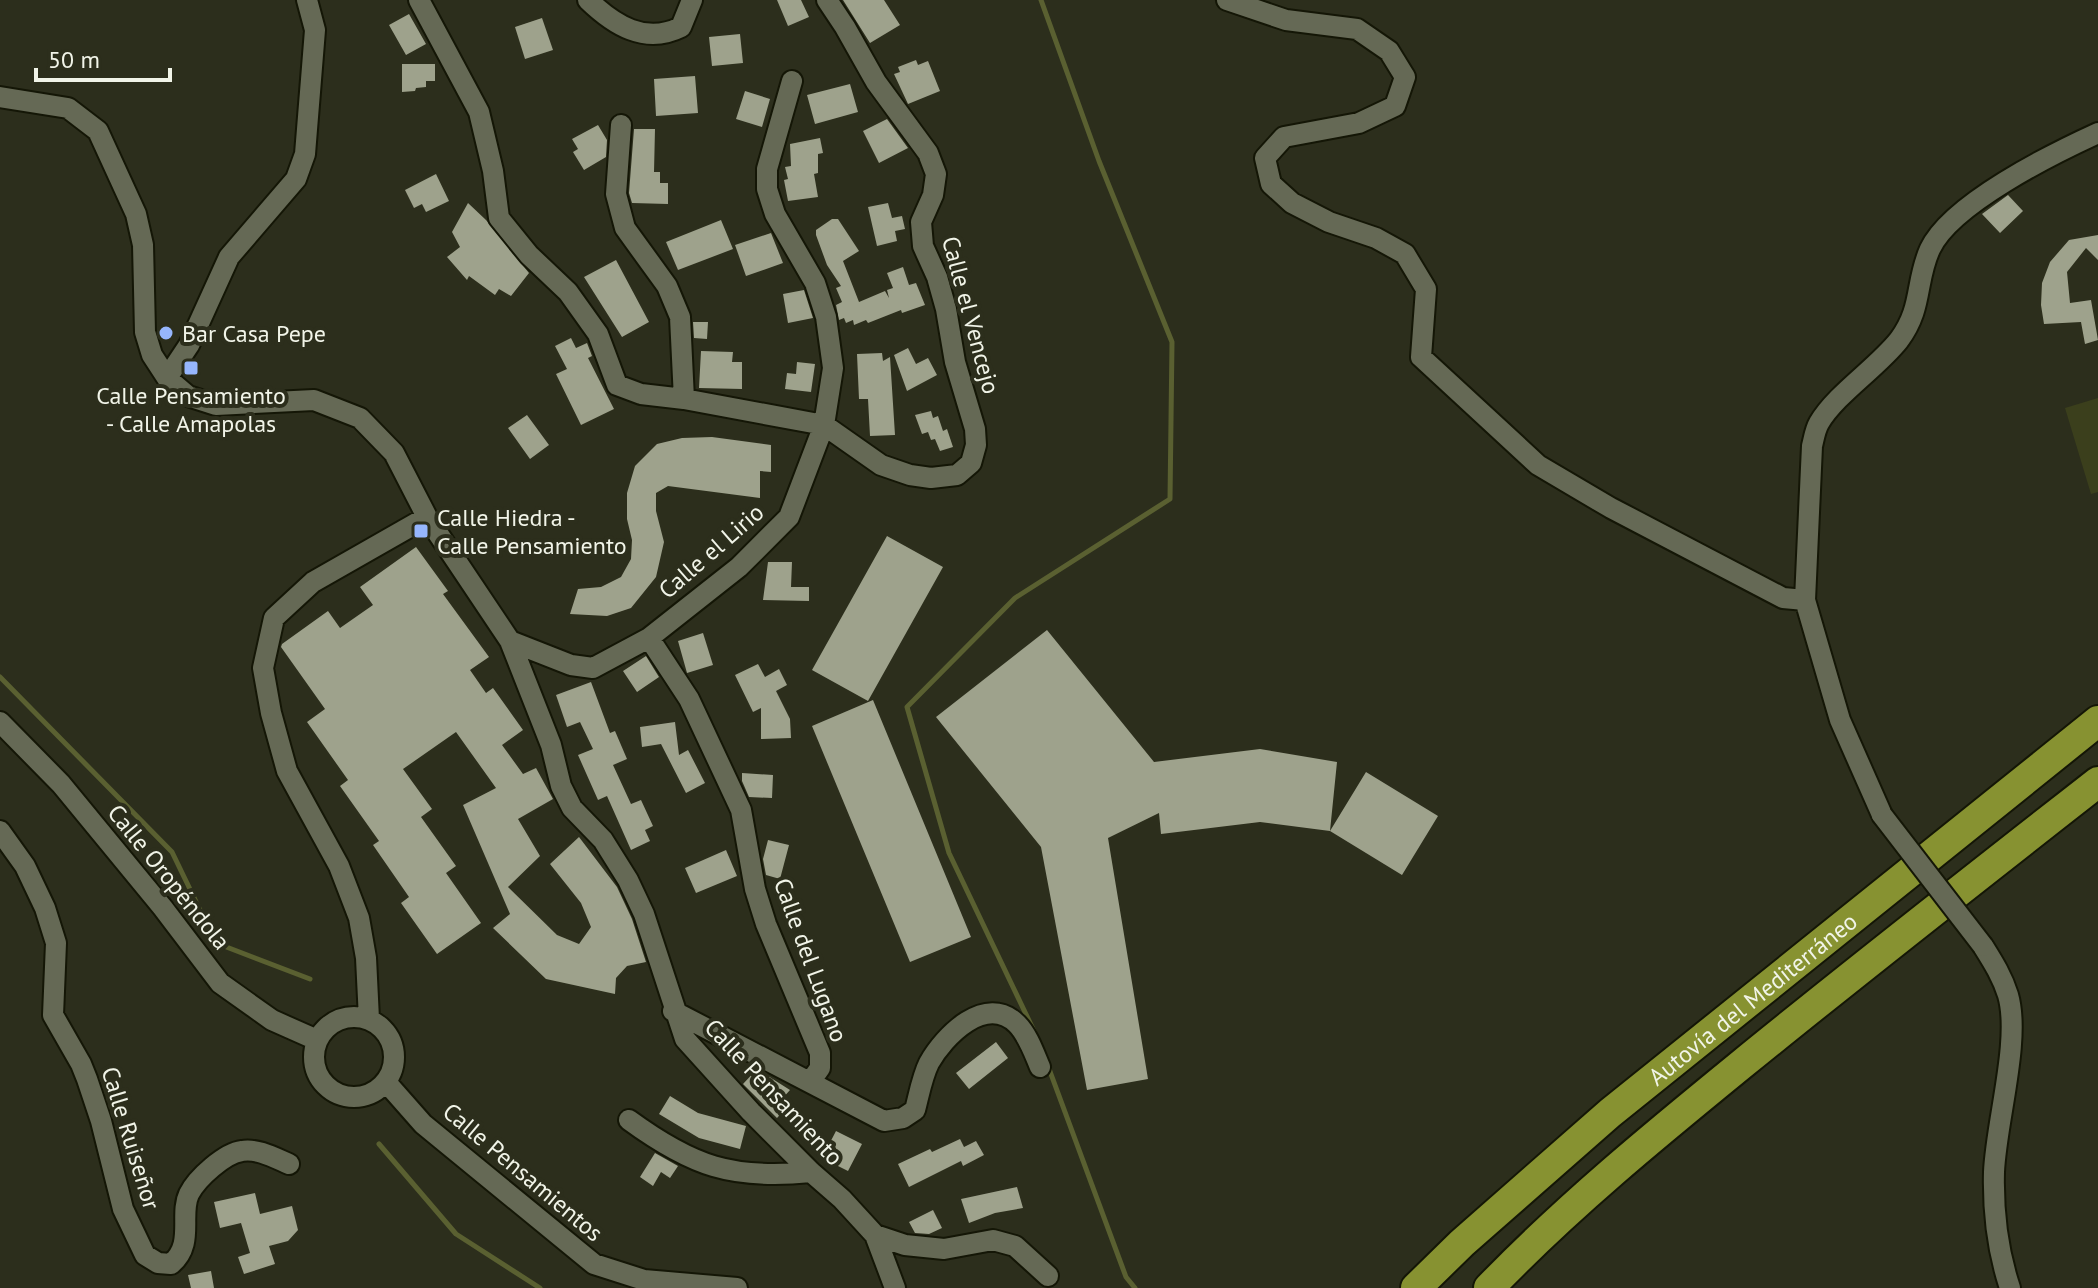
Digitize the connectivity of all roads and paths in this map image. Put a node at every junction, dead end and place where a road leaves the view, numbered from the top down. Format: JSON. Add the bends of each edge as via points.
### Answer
{"nodes":[{"id":1,"x":307,"y":0,"type":"edge"},
{"id":2,"x":419,"y":0,"type":"edge"},
{"id":3,"x":588,"y":0,"type":"edge"},
{"id":4,"x":692,"y":0,"type":"edge"},
{"id":5,"x":827,"y":0,"type":"edge"},
{"id":6,"x":1227,"y":0,"type":"edge"},
{"id":7,"x":792,"y":81,"type":"dead end"},
{"id":8,"x":0,"y":97,"type":"edge"},
{"id":9,"x":621,"y":125,"type":"dead end"},
{"id":10,"x":2098,"y":133,"type":"edge"},
{"id":11,"x":167,"y":378,"type":"junction"},
{"id":12,"x":684,"y":399,"type":"junction"},
{"id":13,"x":824,"y":425,"type":"junction"},
{"id":14,"x":427,"y":517,"type":"junction"},
{"id":15,"x":1805,"y":600,"type":"junction"},
{"id":16,"x":649,"y":638,"type":"junction"},
{"id":17,"x":510,"y":641,"type":"junction"},
{"id":18,"x":2098,"y":721,"type":"edge"},
{"id":19,"x":0,"y":722,"type":"edge"},
{"id":20,"x":2098,"y":782,"type":"edge"},
{"id":21,"x":0,"y":831,"type":"edge"},
{"id":22,"x":673,"y":1011,"type":"junction"},
{"id":23,"x":369,"y":1019,"type":"junction"},
{"id":24,"x":317,"y":1040,"type":"junction"},
{"id":25,"x":1040,"y":1067,"type":"dead end"},
{"id":26,"x":386,"y":1082,"type":"junction"},
{"id":27,"x":810,"y":1082,"type":"junction"},
{"id":28,"x":629,"y":1120,"type":"dead end"},
{"id":29,"x":289,"y":1164,"type":"dead end"},
{"id":30,"x":811,"y":1172,"type":"junction"},
{"id":31,"x":875,"y":1235,"type":"junction"},
{"id":32,"x":1048,"y":1276,"type":"dead end"},
{"id":33,"x":737,"y":1288,"type":"edge"},
{"id":34,"x":895,"y":1288,"type":"edge"},
{"id":35,"x":1416,"y":1288,"type":"edge"},
{"id":36,"x":1489,"y":1288,"type":"edge"},
{"id":37,"x":2010,"y":1288,"type":"edge"}],
"edges":[{"from":1,"to":11,"type":"street","via":[[315,30],[305,154],[296,179],[229,257],[189,345]]},
{"from":2,"to":12,"type":"street","via":[[479,112],[499,218],[568,292],[598,334],[617,385]]},
{"from":3,"to":4,"type":"street","via":[[623,28],[648,35],[681,27]]},
{"from":5,"to":13,"type":"street","name":"Calle el Vencejo","via":[[876,82],[928,153],[936,174],[921,222],[923,246],[946,309],[976,445],[971,463],[957,475],[920,477],[881,465]]},
{"from":6,"to":15,"type":"street","via":[[1286,20],[1357,29],[1389,51],[1405,77],[1395,106],[1359,123],[1284,137],[1265,158],[1271,184],[1292,203],[1405,254],[1426,289],[1421,357],[1538,465],[1783,598]]},
{"from":7,"to":13,"type":"street","name":"Calle el Lirio","via":[[767,169],[767,189],[775,214],[815,283],[826,317],[833,368]]},
{"from":8,"to":11,"type":"street","name":"Calle Pensamiento","via":[[68,108],[98,131],[136,214],[143,245],[145,332]]},
{"from":9,"to":12,"type":"street","via":[[616,194],[625,228],[667,286],[680,317]]},
{"from":10,"to":15,"type":"street","via":[[2018,172],[1937,235],[1925,260],[1909,326],[1817,426]]},
{"from":11,"to":14,"type":"street","name":"Calle Pensamiento","via":[[188,396],[216,405],[314,400],[360,418],[394,453]]},
{"from":12,"to":13,"type":"street"},
{"from":13,"to":16,"type":"street","name":"Calle el Lirio","via":[[789,517],[739,567]]},
{"from":14,"to":17,"type":"street","name":"Calle Pensamiento"},
{"from":14,"to":23,"type":"street","via":[[313,582],[274,618],[263,668],[287,771],[339,866],[359,918]]},
{"from":15,"to":37,"type":"street","bridge":true,"via":[[1840,720],[1882,815],[1983,946],[2009,998],[2011,1036],[1994,1172],[1996,1227]]},
{"from":16,"to":17,"type":"street","name":"Calle el Lirio","via":[[593,668]]},
{"from":16,"to":27,"type":"street","name":"Calle del Lugano","via":[[689,699],[741,810],[766,924],[820,1053],[820,1068]]},
{"from":17,"to":22,"type":"street","name":"Calle Pensamiento","via":[[551,745],[561,786],[572,808],[603,840],[644,914]]},
{"from":18,"to":35,"type":"highway","name":"Autovía del Mediterráneo","via":[[1610,1113]]},
{"from":19,"to":24,"type":"street","name":"Calle Oropéndola","via":[[61,784],[220,983],[272,1020]]},
{"from":20,"to":36,"type":"highway","name":"Autovía del Mediterráneo","via":[[1672,1121]]},
{"from":21,"to":29,"type":"street","name":"Calle Ruiseñor","via":[[45,908],[56,943],[53,1015],[81,1064],[123,1209],[145,1255],[171,1264],[180,1257],[189,1195],[214,1164],[241,1150]]},
{"from":22,"to":27,"type":"street"},
{"from":22,"to":30,"type":"street","name":"Calle Pensamiento","via":[[685,1039]]},
{"from":23,"to":24,"type":"street","via":[[336,1020]]},
{"from":23,"to":26,"type":"street","via":[[385,1030],[395,1054]]},
{"from":24,"to":26,"type":"street","via":[[316,1071],[335,1093],[361,1097]]},
{"from":25,"to":27,"type":"street","via":[[1017,1024],[1001,1013],[983,1014],[943,1042],[928,1066],[915,1110],[903,1118],[884,1121]]},
{"from":26,"to":33,"type":"street","name":"Calle Pensamientos","via":[[423,1124],[594,1264],[644,1280]]},
{"from":28,"to":30,"type":"street","via":[[666,1147],[718,1168],[750,1174]]},
{"from":30,"to":31,"type":"street","name":"Calle Pensamiento"},
{"from":31,"to":32,"type":"street","via":[[944,1249],[993,1240],[1015,1246]]},
{"from":31,"to":34,"type":"street","name":"Calle Pensamiento"}]}
